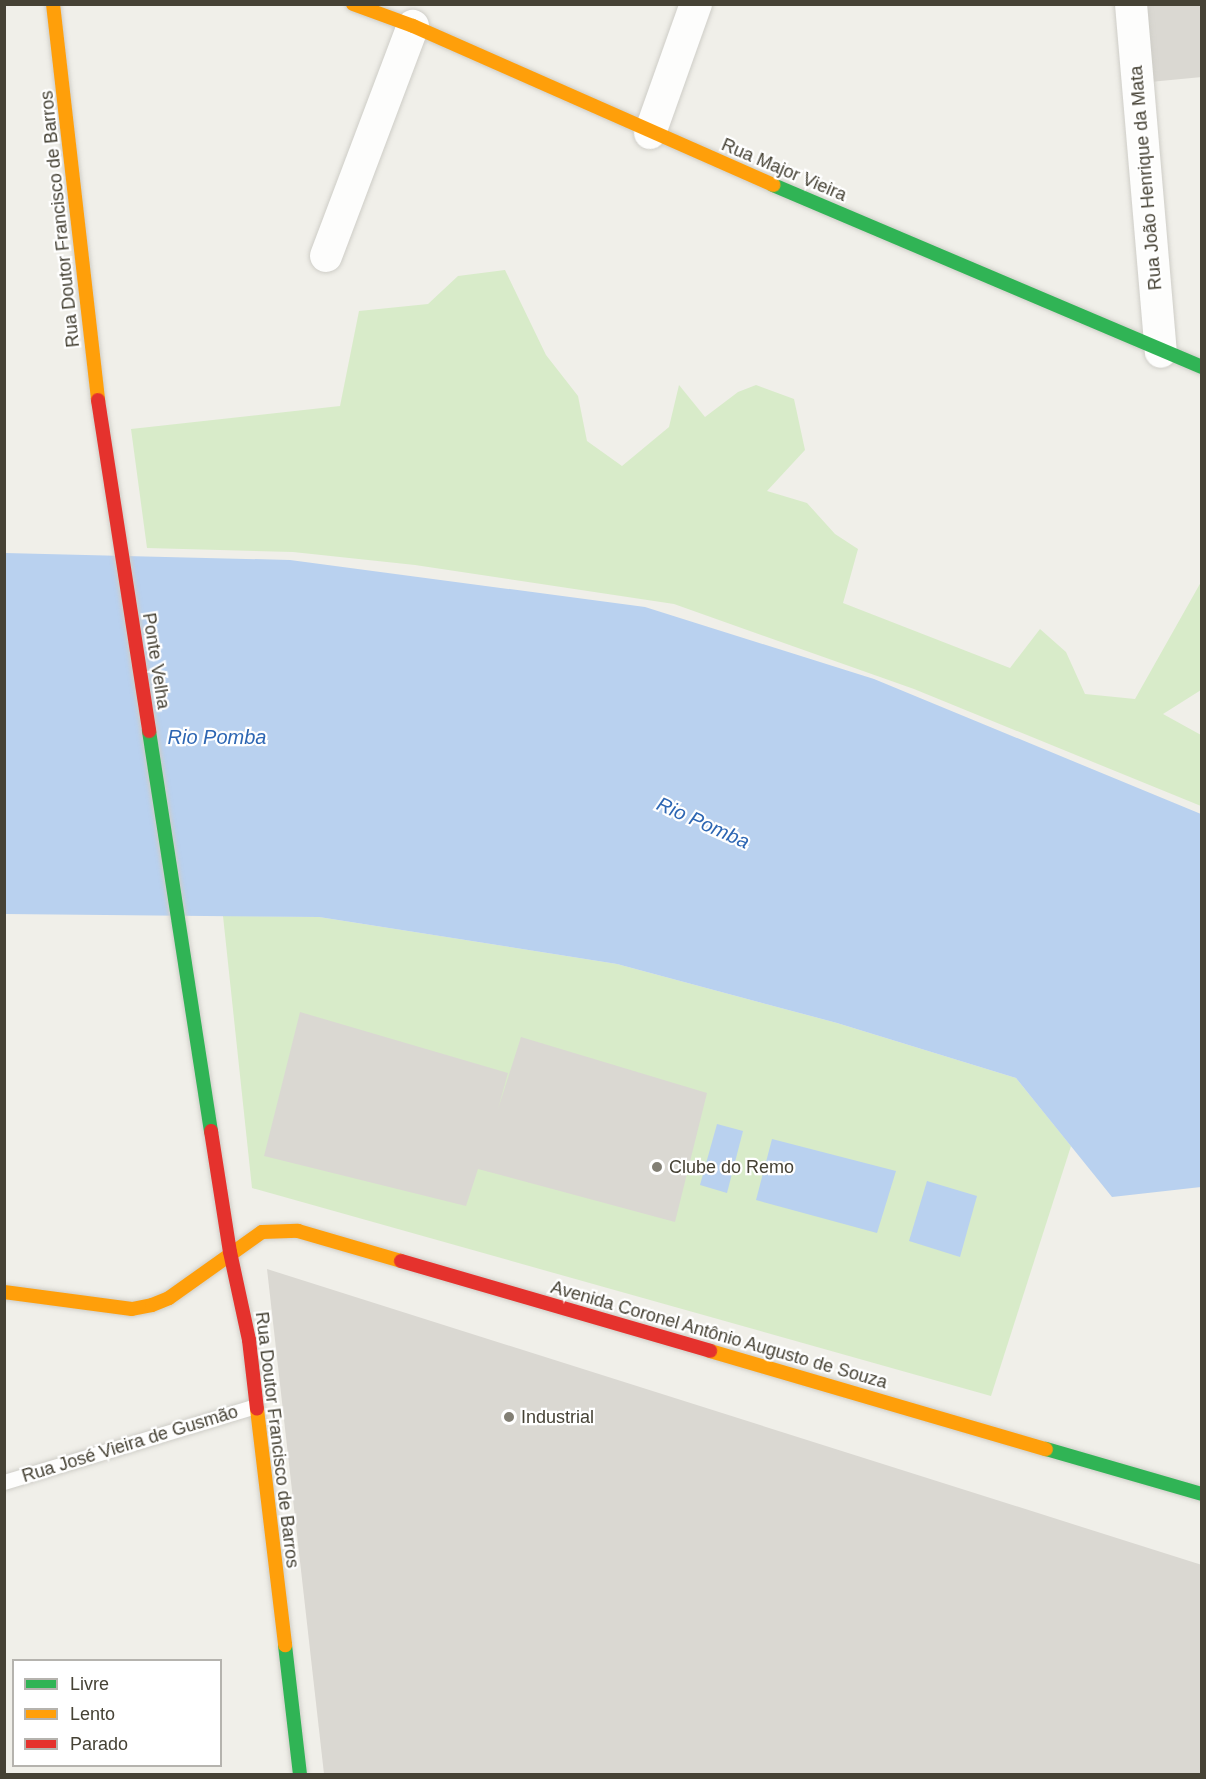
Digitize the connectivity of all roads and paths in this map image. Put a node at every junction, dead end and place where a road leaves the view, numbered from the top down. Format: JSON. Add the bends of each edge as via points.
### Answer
{"nodes":[{"id":1,"x":53,"y":4,"type":"edge"},
{"id":2,"x":353,"y":4,"type":"edge"},
{"id":3,"x":696,"y":4,"type":"edge"},
{"id":4,"x":1131,"y":4,"type":"edge"},
{"id":5,"x":412,"y":26,"type":"junction"},
{"id":6,"x":650,"y":134,"type":"junction"},
{"id":7,"x":326,"y":256,"type":"dead end"},
{"id":8,"x":1161,"y":352,"type":"junction"},
{"id":9,"x":1202,"y":367,"type":"edge"},
{"id":10,"x":102,"y":430,"type":"joint"},
{"id":11,"x":192,"y":1005,"type":"joint"},
{"id":12,"x":230,"y":1252,"type":"junction"},
{"id":13,"x":4,"y":1292,"type":"edge"},
{"id":14,"x":255,"y":1406,"type":"junction"},
{"id":15,"x":4,"y":1482,"type":"edge"},
{"id":16,"x":1202,"y":1494,"type":"edge"},
{"id":17,"x":300,"y":1774,"type":"edge"}],
"edges":[{"from":1,"to":10,"type":"main road","name":"Rua Doutor Francisco de Barros"},
{"from":2,"to":5,"type":"main road","name":"Rua Major Vieira"},
{"from":3,"to":6,"type":"street"},
{"from":4,"to":8,"type":"street","name":"Rua João Henrique da Mata"},
{"from":5,"to":6,"type":"main road","name":"Rua Major Vieira"},
{"from":5,"to":7,"type":"street"},
{"from":6,"to":8,"type":"main road","name":"Rua Major Vieira"},
{"from":8,"to":9,"type":"main road","name":"Rua Major Vieira"},
{"from":10,"to":11,"type":"main road","name":"Ponte Velha"},
{"from":11,"to":12,"type":"main road","name":"Rua Doutor Francisco de Barros"},
{"from":12,"to":13,"type":"main road","name":"Avenida Coronel Antônio Augusto de Souza","via":[[169,1298],[132,1309]]},
{"from":12,"to":14,"type":"main road","name":"Rua Doutor Francisco de Barros","via":[[249,1340]]},
{"from":12,"to":16,"type":"main road","name":"Avenida Coronel Antônio Augusto de Souza","via":[[262,1232],[298,1232]]},
{"from":14,"to":15,"type":"lane","name":"Rua José Vieira de Gusmão"},
{"from":14,"to":17,"type":"main road","name":"Rua Doutor Francisco de Barros"}]}
